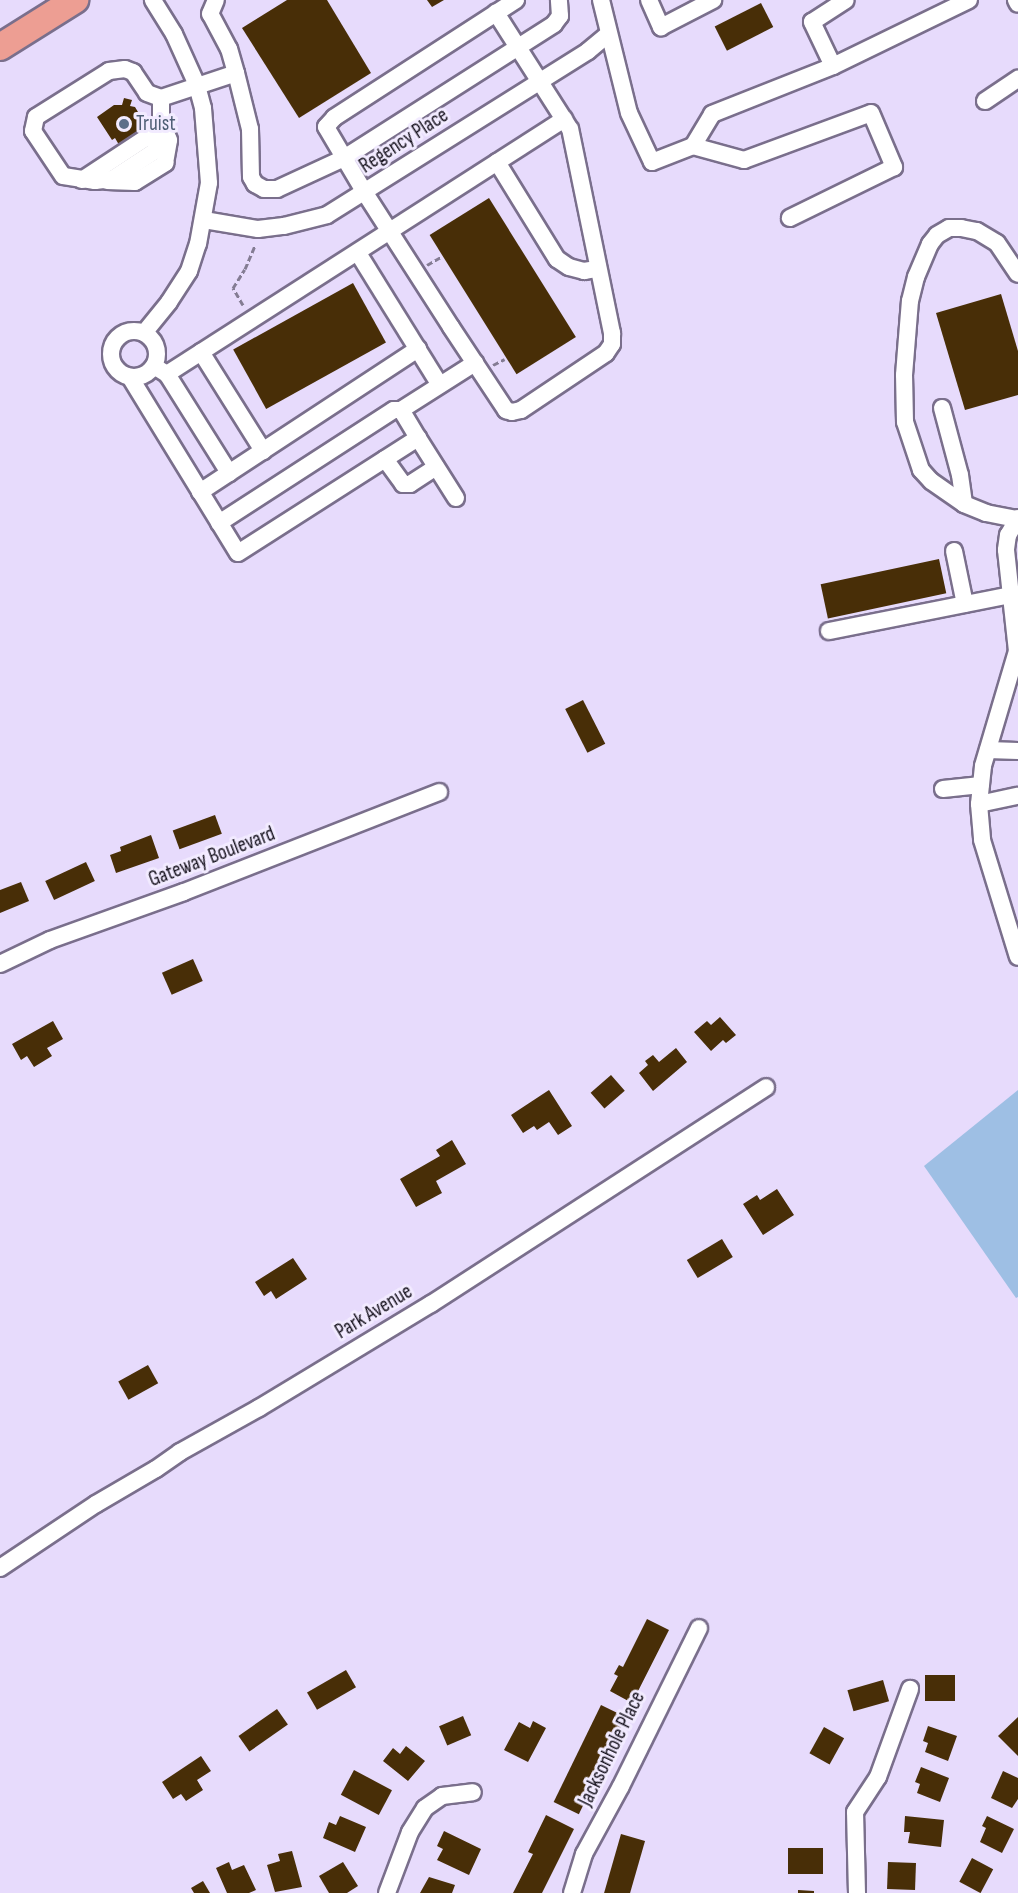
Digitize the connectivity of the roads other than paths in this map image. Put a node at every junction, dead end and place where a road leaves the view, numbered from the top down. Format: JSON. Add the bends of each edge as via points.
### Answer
{"nodes":[{"id":1,"x":75,"y":0,"type":"edge"},
{"id":2,"x":153,"y":0,"type":"edge"},
{"id":3,"x":216,"y":0,"type":"edge"},
{"id":4,"x":516,"y":0,"type":"edge"},
{"id":5,"x":559,"y":0,"type":"edge"},
{"id":6,"x":601,"y":0,"type":"edge"},
{"id":7,"x":649,"y":0,"type":"edge"},
{"id":8,"x":713,"y":0,"type":"edge"},
{"id":9,"x":846,"y":0,"type":"edge"},
{"id":10,"x":969,"y":0,"type":"edge"},
{"id":11,"x":496,"y":13,"type":"junction"},
{"id":12,"x":608,"y":34,"type":"junction"},
{"id":13,"x":0,"y":47,"type":"edge"},
{"id":14,"x":517,"y":48,"type":"junction"},
{"id":15,"x":833,"y":66,"type":"junction"},
{"id":16,"x":236,"y":73,"type":"junction"},
{"id":17,"x":1018,"y":79,"type":"edge"},
{"id":18,"x":539,"y":81,"type":"junction"},
{"id":19,"x":197,"y":85,"type":"junction"},
{"id":20,"x":161,"y":98,"type":"junction"},
{"id":21,"x":985,"y":101,"type":"dead end"},
{"id":22,"x":564,"y":119,"type":"junction"},
{"id":23,"x":161,"y":130,"type":"junction"},
{"id":24,"x":693,"y":146,"type":"junction"},
{"id":25,"x":344,"y":158,"type":"junction"},
{"id":26,"x":497,"y":162,"type":"junction"},
{"id":27,"x":93,"y":181,"type":"junction"},
{"id":28,"x":365,"y":193,"type":"junction"},
{"id":29,"x":789,"y":218,"type":"dead end"},
{"id":30,"x":204,"y":220,"type":"junction"},
{"id":31,"x":388,"y":230,"type":"junction"},
{"id":32,"x":358,"y":253,"type":"junction"},
{"id":33,"x":597,"y":268,"type":"junction"},
{"id":34,"x":1018,"y":274,"type":"edge"},
{"id":35,"x":144,"y":333,"type":"junction"},
{"id":36,"x":418,"y":349,"type":"junction"},
{"id":37,"x":201,"y":352,"type":"junction"},
{"id":38,"x":475,"y":363,"type":"junction"},
{"id":39,"x":160,"y":370,"type":"junction"},
{"id":40,"x":130,"y":377,"type":"junction"},
{"id":41,"x":440,"y":385,"type":"junction"},
{"id":42,"x":942,"y":408,"type":"dead end"},
{"id":43,"x":401,"y":410,"type":"junction"},
{"id":44,"x":418,"y":438,"type":"junction"},
{"id":45,"x":263,"y":451,"type":"junction"},
{"id":46,"x":385,"y":459,"type":"junction"},
{"id":47,"x":436,"y":467,"type":"junction"},
{"id":48,"x":229,"y":473,"type":"junction"},
{"id":49,"x":200,"y":492,"type":"junction"},
{"id":50,"x":456,"y":498,"type":"dead end"},
{"id":51,"x":964,"y":504,"type":"junction"},
{"id":52,"x":1018,"y":518,"type":"edge"},
{"id":53,"x":219,"y":523,"type":"junction"},
{"id":54,"x":954,"y":551,"type":"dead end"},
{"id":55,"x":1010,"y":595,"type":"junction"},
{"id":56,"x":965,"y":604,"type":"junction"},
{"id":57,"x":829,"y":631,"type":"dead end"},
{"id":58,"x":1017,"y":651,"type":"edge"},
{"id":59,"x":988,"y":750,"type":"junction"},
{"id":60,"x":1018,"y":751,"type":"edge"},
{"id":61,"x":981,"y":785,"type":"junction"},
{"id":62,"x":943,"y":789,"type":"dead end"},
{"id":63,"x":439,"y":792,"type":"dead end"},
{"id":64,"x":1018,"y":796,"type":"edge"},
{"id":65,"x":979,"y":804,"type":"junction"},
{"id":66,"x":1018,"y":957,"type":"edge"},
{"id":67,"x":0,"y":964,"type":"edge"},
{"id":68,"x":766,"y":1087,"type":"dead end"},
{"id":69,"x":0,"y":1568,"type":"edge"},
{"id":70,"x":699,"y":1628,"type":"dead end"},
{"id":71,"x":910,"y":1689,"type":"dead end"},
{"id":72,"x":473,"y":1792,"type":"dead end"},
{"id":73,"x":387,"y":1893,"type":"edge"},
{"id":74,"x":572,"y":1893,"type":"edge"},
{"id":75,"x":857,"y":1893,"type":"edge"}],
"edges":[{"from":1,"to":13,"type":"highway"},
{"from":2,"to":19,"type":"street","via":[[174,34]]},
{"from":3,"to":16,"type":"street","via":[[210,14],[229,49]]},
{"from":4,"to":11,"type":"street"},
{"from":5,"to":14,"type":"street","via":[[560,16],[554,24]]},
{"from":6,"to":12,"type":"street"},
{"from":7,"to":8,"type":"street","via":[[661,27]]},
{"from":9,"to":15,"type":"street","via":[[812,22]]},
{"from":10,"to":15,"type":"street"},
{"from":11,"to":14,"type":"street"},
{"from":11,"to":25,"type":"street","via":[[327,123]]},
{"from":12,"to":18,"type":"street","name":"Regency Place"},
{"from":12,"to":24,"type":"street","via":[[629,113],[652,162]]},
{"from":14,"to":18,"type":"street"},
{"from":14,"to":25,"type":"street"},
{"from":15,"to":24,"type":"street","via":[[712,114]]},
{"from":16,"to":19,"type":"street"},
{"from":16,"to":25,"type":"street","via":[[250,129],[251,177],[255,184],[277,189]]},
{"from":17,"to":21,"type":"street"},
{"from":18,"to":22,"type":"street"},
{"from":18,"to":28,"type":"street","name":"Regency Place"},
{"from":19,"to":20,"type":"street"},
{"from":19,"to":30,"type":"street","via":[[203,108],[209,183]]},
{"from":20,"to":23,"type":"street"},
{"from":20,"to":27,"type":"street","via":[[147,93],[133,72],[117,69],[36,117],[33,131],[60,173]]},
{"from":22,"to":26,"type":"street"},
{"from":22,"to":33,"type":"street","via":[[570,129]]},
{"from":23,"to":27,"type":"street"},
{"from":23,"to":27,"type":"street","via":[[169,140],[165,163],[135,182]]},
{"from":24,"to":29,"type":"street","via":[[744,160],[871,113],[894,166]]},
{"from":25,"to":28,"type":"street"},
{"from":26,"to":31,"type":"street"},
{"from":26,"to":33,"type":"street","via":[[557,259],[584,271]]},
{"from":28,"to":30,"type":"street","name":"Regency Place","via":[[327,215],[284,226],[258,229]]},
{"from":28,"to":31,"type":"street"},
{"from":30,"to":35,"type":"street","via":[[189,271]]},
{"from":31,"to":32,"type":"street"},
{"from":31,"to":38,"type":"street"},
{"from":32,"to":36,"type":"street"},
{"from":32,"to":37,"type":"street"},
{"from":33,"to":38,"type":"street","via":[[612,333],[612,344],[606,353],[522,410],[512,412],[506,410]]},
{"from":34,"to":51,"type":"street","via":[[997,243],[976,231],[949,228],[930,244],[910,301],[905,422],[921,470]]},
{"from":35,"to":39,"type":"street","via":[[155,344]]},
{"from":35,"to":40,"type":"street","via":[[121,334],[111,347],[116,370]]},
{"from":36,"to":41,"type":"street"},
{"from":36,"to":45,"type":"street"},
{"from":37,"to":39,"type":"street"},
{"from":37,"to":45,"type":"street"},
{"from":38,"to":41,"type":"street"},
{"from":39,"to":40,"type":"street"},
{"from":39,"to":48,"type":"street"},
{"from":40,"to":49,"type":"street"},
{"from":41,"to":43,"type":"street"},
{"from":42,"to":51,"type":"street"},
{"from":43,"to":44,"type":"street"},
{"from":43,"to":53,"type":"street","via":[[394,410]]},
{"from":44,"to":46,"type":"street"},
{"from":44,"to":47,"type":"street"},
{"from":45,"to":48,"type":"street"},
{"from":46,"to":47,"type":"street","via":[[403,484],[410,484]]},
{"from":46,"to":53,"type":"street","via":[[238,553]]},
{"from":47,"to":50,"type":"street"},
{"from":48,"to":49,"type":"street"},
{"from":49,"to":53,"type":"street"},
{"from":51,"to":52,"type":"street","via":[[986,513]]},
{"from":52,"to":55,"type":"street","via":[[1007,542]]},
{"from":54,"to":56,"type":"street"},
{"from":55,"to":56,"type":"street"},
{"from":55,"to":58,"type":"street"},
{"from":56,"to":57,"type":"street"},
{"from":58,"to":59,"type":"street"},
{"from":59,"to":60,"type":"street"},
{"from":59,"to":61,"type":"street"},
{"from":61,"to":62,"type":"street"},
{"from":61,"to":65,"type":"street"},
{"from":63,"to":67,"type":"street","name":"Gateway Boulevard","via":[[50,940]]},
{"from":64,"to":65,"type":"street"},
{"from":65,"to":66,"type":"street","via":[[982,840]]},
{"from":68,"to":69,"type":"street","name":"Park Avenue","via":[[431,1304],[180,1452]]},
{"from":70,"to":74,"type":"street","name":"Jacksonhole Place","via":[[584,1854]]},
{"from":71,"to":75,"type":"street","via":[[878,1777],[855,1812]]},
{"from":72,"to":73,"type":"street","via":[[442,1796],[425,1808],[410,1832]]}]}
